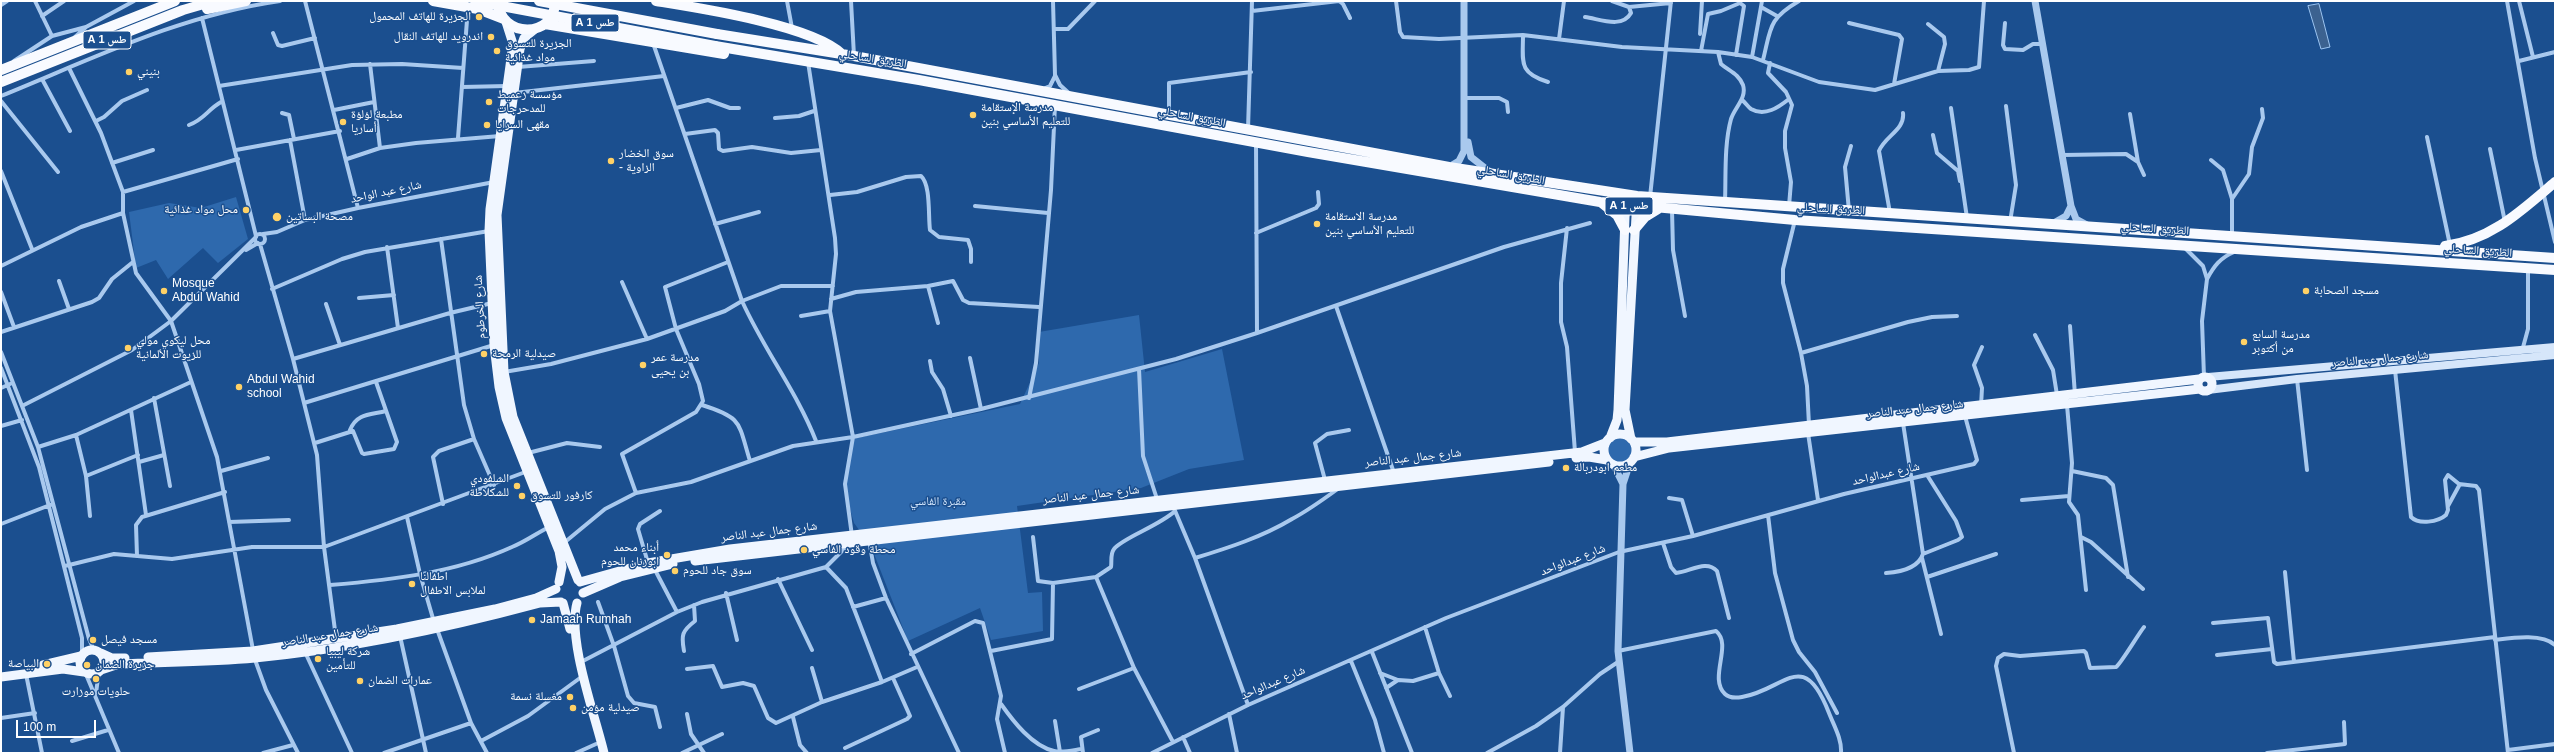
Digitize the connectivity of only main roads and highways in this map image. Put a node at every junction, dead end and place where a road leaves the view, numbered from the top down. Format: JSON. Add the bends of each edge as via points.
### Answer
{"nodes":[{"id":1,"x":175,"y":1,"type":"edge"},
{"id":2,"x":214,"y":1,"type":"edge"},
{"id":3,"x":246,"y":1,"type":"edge"},
{"id":4,"x":433,"y":1,"type":"edge"},
{"id":5,"x":498,"y":1,"type":"edge"},
{"id":6,"x":539,"y":1,"type":"edge"},
{"id":7,"x":555,"y":1,"type":"edge"},
{"id":8,"x":656,"y":1,"type":"edge"},
{"id":9,"x":472,"y":4,"type":"edge"},
{"id":10,"x":183,"y":10,"type":"junction"},
{"id":11,"x":505,"y":21,"type":"junction"},
{"id":12,"x":545,"y":24,"type":"junction"},
{"id":13,"x":535,"y":29,"type":"junction"},
{"id":14,"x":842,"y":54,"type":"junction"},
{"id":15,"x":771,"y":56,"type":"junction"},
{"id":16,"x":3,"y":69,"type":"edge"},
{"id":17,"x":1,"y":82,"type":"edge"},
{"id":18,"x":1334,"y":152,"type":"junction"},
{"id":19,"x":497,"y":182,"type":"junction"},
{"id":20,"x":2555,"y":182,"type":"edge"},
{"id":21,"x":1632,"y":195,"type":"junction"},
{"id":22,"x":1600,"y":202,"type":"junction"},
{"id":23,"x":1632,"y":206,"type":"junction"},
{"id":24,"x":1658,"y":209,"type":"junction"},
{"id":25,"x":1630,"y":230,"type":"junction"},
{"id":26,"x":2424,"y":250,"type":"junction"},
{"id":27,"x":2555,"y":258,"type":"edge"},
{"id":28,"x":2555,"y":270,"type":"edge"},
{"id":29,"x":498,"y":345,"type":"junction"},
{"id":30,"x":2555,"y":347,"type":"edge"},
{"id":31,"x":2522,"y":353,"type":"junction"},
{"id":32,"x":2555,"y":355,"type":"edge"},
{"id":33,"x":2204,"y":378,"type":"junction"},
{"id":34,"x":2204,"y":389,"type":"junction"},
{"id":35,"x":1809,"y":429,"type":"junction"},
{"id":36,"x":1607,"y":440,"type":"junction"},
{"id":37,"x":1632,"y":440,"type":"junction"},
{"id":38,"x":1632,"y":460,"type":"junction"},
{"id":39,"x":1610,"y":462,"type":"junction"},
{"id":40,"x":530,"y":470,"type":"junction"},
{"id":41,"x":852,"y":538,"type":"junction"},
{"id":42,"x":651,"y":565,"type":"junction"},
{"id":43,"x":579,"y":581,"type":"junction"},
{"id":44,"x":557,"y":585,"type":"junction"},
{"id":45,"x":583,"y":593,"type":"junction"},
{"id":46,"x":562,"y":602,"type":"junction"},
{"id":47,"x":577,"y":603,"type":"junction"},
{"id":48,"x":435,"y":625,"type":"junction"},
{"id":49,"x":336,"y":643,"type":"junction"},
{"id":50,"x":97,"y":651,"type":"junction"},
{"id":51,"x":81,"y":655,"type":"junction"},
{"id":52,"x":253,"y":655,"type":"junction"},
{"id":53,"x":100,"y":670,"type":"junction"},
{"id":54,"x":1,"y":672,"type":"edge"},
{"id":55,"x":85,"y":672,"type":"junction"},
{"id":56,"x":1,"y":677,"type":"edge"},
{"id":57,"x":597,"y":748,"type":"edge"},
{"id":58,"x":604,"y":753,"type":"edge"}],
"edges":[{"from":1,"to":16,"type":"highway","number":"A 1 طس"},
{"from":2,"to":10,"type":"highway","number":"A 1 طس"},
{"from":3,"to":10,"type":"highway","via":[[200,10]]},
{"from":4,"to":9,"type":"highway"},
{"from":5,"to":11,"type":"highway"},
{"from":6,"to":14,"type":"highway","name":"الطريق الساحلي","number":"A 1 طس","bridge":true},
{"from":7,"to":12,"type":"highway","via":[[554,12]]},
{"from":8,"to":14,"type":"highway","via":[[722,13],[792,30],[832,45]]},
{"from":9,"to":11,"type":"highway"},
{"from":9,"to":15,"type":"highway","name":"الطريق الساحلي","number":"A 1 طس","bridge":true},
{"from":10,"to":17,"type":"highway","number":"A 1 طس"},
{"from":11,"to":13,"type":"highway","via":[[520,30]]},
{"from":11,"to":19,"type":"main road","name":"شارع الخرطوم","via":[[513,44],[500,136]]},
{"from":12,"to":13,"type":"highway"},
{"from":12,"to":15,"type":"highway","via":[[741,56]]},
{"from":13,"to":19,"type":"main road","name":"شارع الخرطوم","via":[[522,41]]},
{"from":14,"to":18,"type":"highway","name":"الطريق الساحلي","via":[[1248,131]]},
{"from":15,"to":18,"type":"highway","name":"الطريق الساحلي","number":"A 1 طس","via":[[1256,142]]},
{"from":18,"to":21,"type":"highway","name":"الطريق الساحلي"},
{"from":18,"to":22,"type":"highway","name":"الطريق الساحلي","number":"A 1 طس"},
{"from":19,"to":29,"type":"main road","name":"شارع الخرطوم"},
{"from":19,"to":29,"type":"main road","name":"شارع الخرطوم","via":[[489,231]]},
{"from":20,"to":26,"type":"highway","via":[[2505,224],[2484,235]]},
{"from":21,"to":23,"type":"main road"},
{"from":21,"to":26,"type":"highway","name":"الطريق الساحلي"},
{"from":22,"to":23,"type":"highway","name":"الطريق الساحلي","number":"A 1 طس"},
{"from":22,"to":25,"type":"highway","via":[[1613,211]]},
{"from":23,"to":24,"type":"highway","name":"الطريق الساحلي","number":"A 1 طس"},
{"from":23,"to":25,"type":"main road"},
{"from":24,"to":25,"type":"highway"},
{"from":24,"to":28,"type":"highway","name":"الطريق الساحلي","number":"A 1 طس"},
{"from":25,"to":36,"type":"main road","via":[[1617,420]]},
{"from":25,"to":37,"type":"main road","via":[[1625,410]]},
{"from":26,"to":27,"type":"highway","name":"الطريق الساحلي"},
{"from":29,"to":40,"type":"main road","name":"شارع الخرطوم","via":[[510,407]]},
{"from":29,"to":40,"type":"main road","name":"شارع الخرطوم","via":[[502,404]]},
{"from":30,"to":31,"type":"main road","name":"شارع جمال عبد الناصر"},
{"from":31,"to":32,"type":"main road","name":"شارع جمال عبد الناصر"},
{"from":31,"to":33,"type":"main road","name":"شارع جمال عبد الناصر"},
{"from":31,"to":34,"type":"main road","name":"شارع جمال عبد الناصر","via":[[2395,370]]},
{"from":33,"to":34,"type":"main road","via":[[2198,385]]},
{"from":33,"to":34,"type":"main road","via":[[2212,384]]},
{"from":33,"to":35,"type":"main road","name":"شارع جمال عبد الناصر"},
{"from":34,"to":35,"type":"main road","name":"شارع جمال عبد الناصر","via":[[1903,423]]},
{"from":35,"to":37,"type":"main road","name":"شارع جمال عبد الناصر","via":[[1667,442]]},
{"from":35,"to":38,"type":"main road","name":"شارع جمال عبد الناصر","via":[[1668,448]]},
{"from":36,"to":37,"type":"main road","via":[[1620,434]]},
{"from":36,"to":39,"type":"main road","via":[[1604,449]]},
{"from":36,"to":41,"type":"main road","name":"شارع جمال عبد الناصر","via":[[1594,449],[1576,452],[1157,499]]},
{"from":37,"to":38,"type":"main road"},
{"from":38,"to":39,"type":"main road","via":[[1619,466]]},
{"from":39,"to":41,"type":"main road","name":"شارع جمال عبد الناصر","via":[[1582,458],[1344,485],[1173,508],[869,539]]},
{"from":40,"to":43,"type":"main road","name":"شارع الخرطوم","via":[[565,542]]},
{"from":40,"to":44,"type":"main road","name":"شارع الخرطوم","via":[[562,562]]},
{"from":41,"to":42,"type":"main road","name":"شارع جمال عبد الناصر"},
{"from":42,"to":43,"type":"main road","name":"شارع جمال عبد الناصر"},
{"from":42,"to":45,"type":"main road","name":"شارع جمال عبد الناصر"},
{"from":43,"to":44,"type":"main road","via":[[568,577]]},
{"from":43,"to":45,"type":"main road"},
{"from":44,"to":46,"type":"main road"},
{"from":44,"to":48,"type":"main road","name":"شارع جمال عبد الناصر","via":[[536,598]]},
{"from":45,"to":47,"type":"main road"},
{"from":46,"to":47,"type":"main road"},
{"from":46,"to":48,"type":"main road","name":"شارع جمال عبد الناصر","via":[[540,603]]},
{"from":46,"to":57,"type":"main road"},
{"from":47,"to":58,"type":"main road","via":[[574,621],[581,662]]},
{"from":48,"to":49,"type":"main road","name":"شارع جمال عبد الناصر"},
{"from":48,"to":49,"type":"main road","name":"شارع جمال عبد الناصر","via":[[400,636]]},
{"from":49,"to":52,"type":"main road","name":"شارع جمال عبد الناصر"},
{"from":49,"to":52,"type":"main road","name":"شارع جمال عبد الناصر","via":[[305,652]]},
{"from":50,"to":51,"type":"main road","via":[[86,650]]},
{"from":50,"to":52,"type":"main road","name":"شارع جمال عبد الناصر","via":[[119,658]]},
{"from":50,"to":53,"type":"main road","via":[[104,660]]},
{"from":51,"to":54,"type":"main road","via":[[56,663]]},
{"from":51,"to":55,"type":"main road","via":[[80,666]]},
{"from":52,"to":53,"type":"main road","name":"شارع جمال عبد الناصر","via":[[119,664]]},
{"from":53,"to":55,"type":"main road","via":[[93,674]]},
{"from":55,"to":56,"type":"main road","via":[[63,669]]}]}
